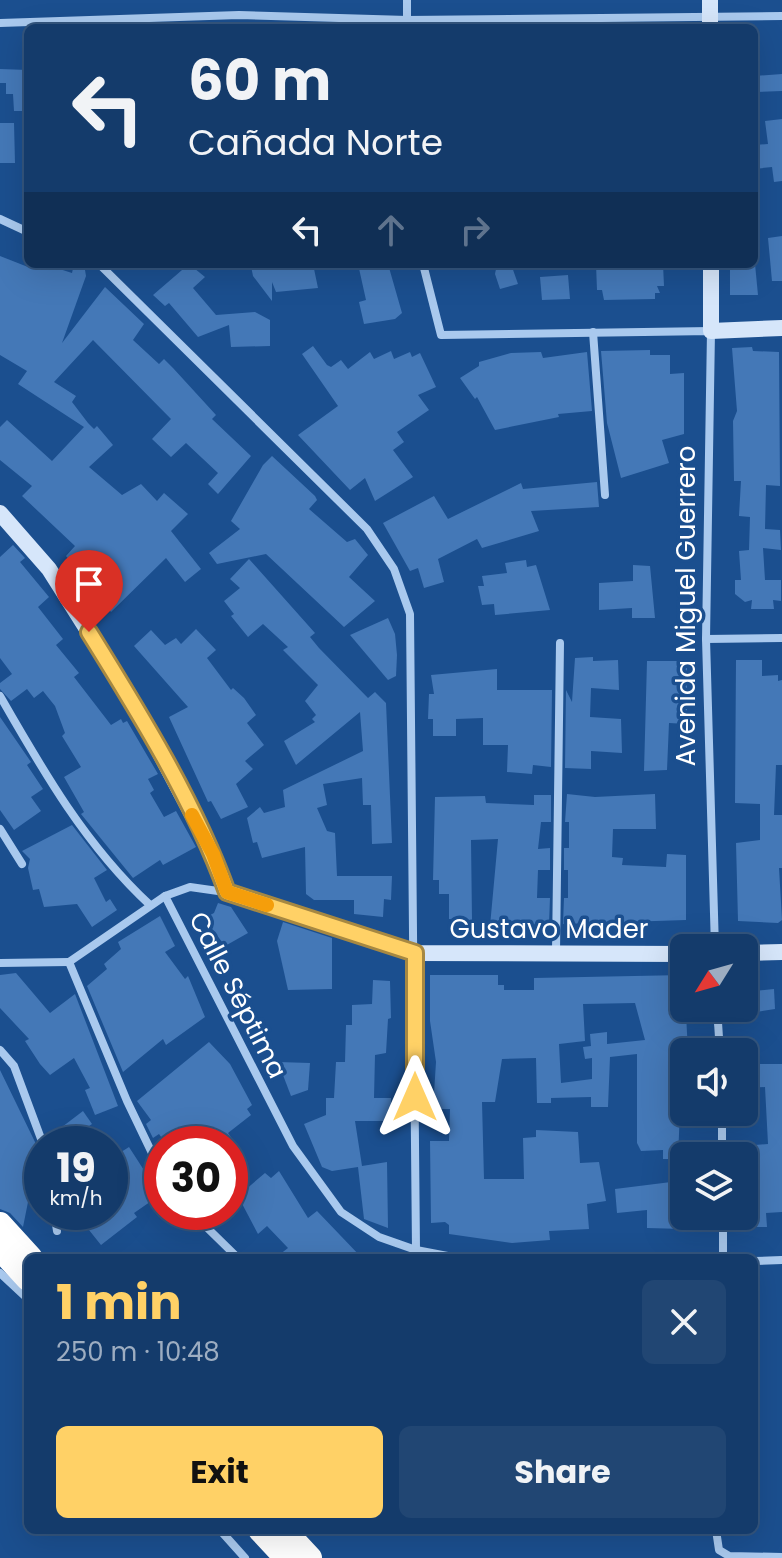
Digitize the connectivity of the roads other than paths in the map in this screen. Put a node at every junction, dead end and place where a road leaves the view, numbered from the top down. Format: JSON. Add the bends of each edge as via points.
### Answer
{"nodes":[{"id":1,"x":407,"y":0,"type":"edge"},
{"id":2,"x":710,"y":0,"type":"edge"},
{"id":3,"x":782,"y":16,"type":"edge"},
{"id":4,"x":0,"y":23,"type":"edge"},
{"id":5,"x":710,"y":23,"type":"edge"},
{"id":6,"x":407,"y":24,"type":"edge"},
{"id":7,"x":556,"y":24,"type":"edge"},
{"id":8,"x":0,"y":219,"type":"edge"},
{"id":9,"x":24,"y":230,"type":"edge"},
{"id":10,"x":103,"y":268,"type":"edge"},
{"id":11,"x":424,"y":268,"type":"edge"},
{"id":12,"x":711,"y":268,"type":"edge"},
{"id":13,"x":782,"y":328,"type":"edge"},
{"id":14,"x":711,"y":331,"type":"junction"},
{"id":15,"x":593,"y":332,"type":"junction"},
{"id":16,"x":605,"y":495,"type":"dead end"},
{"id":17,"x":0,"y":513,"type":"edge"},
{"id":18,"x":782,"y":638,"type":"edge"},
{"id":19,"x":706,"y":639,"type":"junction"},
{"id":20,"x":560,"y":643,"type":"dead end"},
{"id":21,"x":0,"y":696,"type":"edge"},
{"id":22,"x":0,"y":829,"type":"edge"},
{"id":23,"x":22,"y":864,"type":"dead end"},
{"id":24,"x":227,"y":892,"type":"junction"},
{"id":25,"x":165,"y":896,"type":"junction"},
{"id":26,"x":150,"y":905,"type":"junction"},
{"id":27,"x":715,"y":934,"type":"edge"},
{"id":28,"x":556,"y":952,"type":"junction"},
{"id":29,"x":782,"y":952,"type":"edge"},
{"id":30,"x":415,"y":953,"type":"junction"},
{"id":31,"x":758,"y":953,"type":"edge"},
{"id":32,"x":670,"y":954,"type":"edge"},
{"id":33,"x":69,"y":962,"type":"junction"},
{"id":34,"x":0,"y":963,"type":"edge"},
{"id":35,"x":0,"y":1050,"type":"edge"},
{"id":36,"x":36,"y":1126,"type":"edge"},
{"id":37,"x":144,"y":1136,"type":"edge"},
{"id":38,"x":0,"y":1224,"type":"edge"},
{"id":39,"x":209,"y":1230,"type":"edge"},
{"id":40,"x":723,"y":1230,"type":"edge"},
{"id":41,"x":0,"y":1249,"type":"edge"},
{"id":42,"x":416,"y":1250,"type":"junction"},
{"id":43,"x":27,"y":1254,"type":"edge"},
{"id":44,"x":234,"y":1254,"type":"edge"},
{"id":45,"x":437,"y":1254,"type":"edge"},
{"id":46,"x":723,"y":1254,"type":"edge"},
{"id":47,"x":782,"y":1260,"type":"edge"},
{"id":48,"x":758,"y":1261,"type":"edge"},
{"id":49,"x":0,"y":1273,"type":"edge"},
{"id":50,"x":24,"y":1275,"type":"edge"},
{"id":51,"x":24,"y":1295,"type":"edge"},
{"id":52,"x":224,"y":1534,"type":"edge"},
{"id":53,"x":264,"y":1534,"type":"edge"},
{"id":54,"x":288,"y":1534,"type":"edge"},
{"id":55,"x":717,"y":1534,"type":"edge"},
{"id":56,"x":782,"y":1557,"type":"edge"},
{"id":57,"x":245,"y":1558,"type":"edge"},
{"id":58,"x":286,"y":1558,"type":"edge"},
{"id":59,"x":310,"y":1558,"type":"edge"}],
"edges":[{"from":1,"to":6,"type":"street"},
{"from":2,"to":5,"type":"street"},
{"from":3,"to":5,"type":"street"},
{"from":4,"to":6,"type":"street","via":[[239,15]]},
{"from":5,"to":7,"type":"street"},
{"from":6,"to":7,"type":"street"},
{"from":8,"to":9,"type":"street"},
{"from":10,"to":30,"type":"street","via":[[367,529],[394,569],[410,614]]},
{"from":11,"to":15,"type":"street","via":[[441,335]]},
{"from":12,"to":14,"type":"street","name":"Avenida Miguel Guerrero"},
{"from":13,"to":14,"type":"street"},
{"from":14,"to":15,"type":"street"},
{"from":14,"to":19,"type":"street","name":"Avenida Miguel Guerrero"},
{"from":15,"to":16,"type":"street"},
{"from":17,"to":24,"type":"street","via":[[49,569],[133,702],[213,854]]},
{"from":18,"to":19,"type":"street"},
{"from":19,"to":27,"type":"street","name":"Avenida Miguel Guerrero"},
{"from":20,"to":28,"type":"street"},
{"from":21,"to":26,"type":"street","via":[[52,787],[119,877]]},
{"from":22,"to":23,"type":"street"},
{"from":24,"to":25,"type":"street","via":[[190,887]]},
{"from":24,"to":30,"type":"street","name":"Gustavo Mader"},
{"from":25,"to":26,"type":"street","name":"Calle Séptima"},
{"from":25,"to":42,"type":"street","name":"Calle Séptima","via":[[293,1146],[341,1212],[379,1237]]},
{"from":26,"to":33,"type":"street","name":"Calle Séptima"},
{"from":28,"to":30,"type":"street","name":"Gustavo Mader"},
{"from":28,"to":32,"type":"street","name":"Gustavo Mader"},
{"from":29,"to":31,"type":"street"},
{"from":30,"to":42,"type":"street"},
{"from":33,"to":34,"type":"street"},
{"from":33,"to":37,"type":"street"},
{"from":35,"to":36,"type":"street","via":[[14,1066]]},
{"from":38,"to":43,"type":"highway"},
{"from":39,"to":44,"type":"street"},
{"from":40,"to":46,"type":"street"},
{"from":41,"to":50,"type":"highway"},
{"from":42,"to":45,"type":"street","name":"Calle Séptima"},
{"from":47,"to":48,"type":"street"},
{"from":49,"to":51,"type":"street"},
{"from":52,"to":57,"type":"street"},
{"from":53,"to":58,"type":"highway"},
{"from":54,"to":59,"type":"highway"},
{"from":55,"to":56,"type":"street","via":[[719,1550],[729,1556]]}]}
